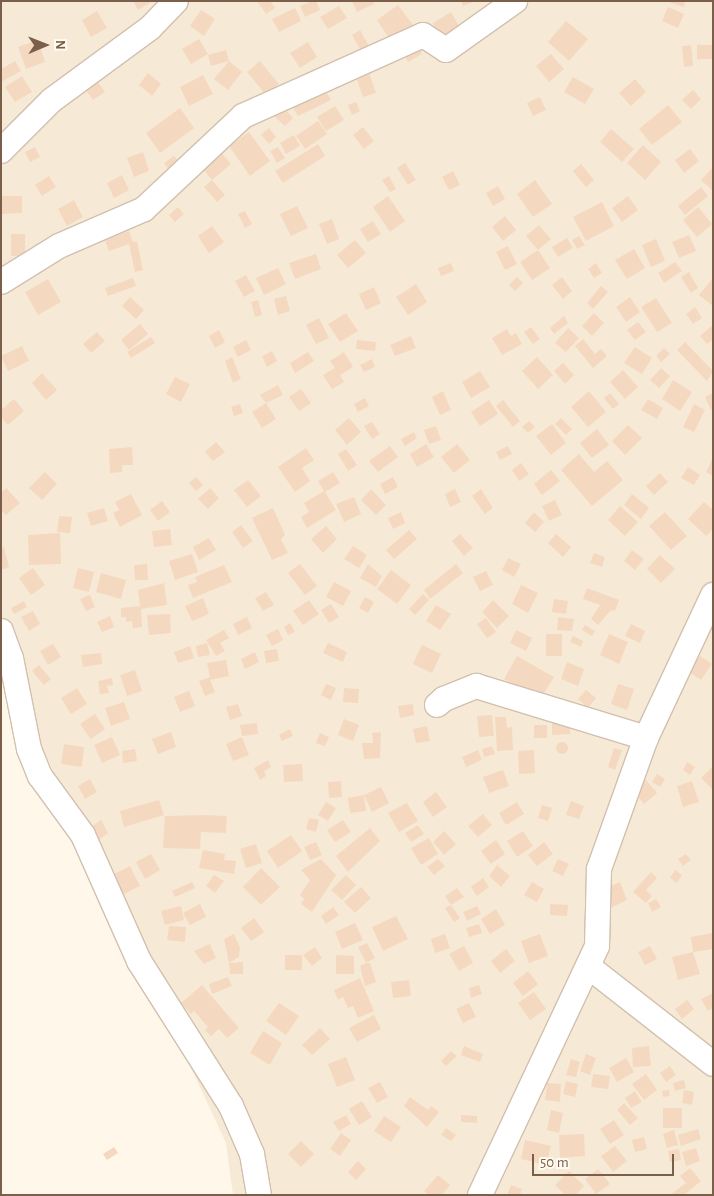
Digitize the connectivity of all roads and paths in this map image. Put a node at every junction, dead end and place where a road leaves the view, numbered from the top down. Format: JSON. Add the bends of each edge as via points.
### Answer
{"nodes":[{"id":1,"x":176,"y":1,"type":"edge"},
{"id":2,"x":515,"y":1,"type":"edge"},
{"id":3,"x":1,"y":151,"type":"edge"},
{"id":4,"x":1,"y":282,"type":"edge"},
{"id":5,"x":713,"y":595,"type":"edge"},
{"id":6,"x":1,"y":631,"type":"edge"},
{"id":7,"x":437,"y":705,"type":"dead end"},
{"id":8,"x":646,"y":738,"type":"junction"},
{"id":9,"x":589,"y":967,"type":"junction"},
{"id":10,"x":713,"y":1064,"type":"edge"},
{"id":11,"x":259,"y":1195,"type":"edge"},
{"id":12,"x":480,"y":1195,"type":"edge"}],
"edges":[{"from":1,"to":3,"type":"street","via":[[150,28],[52,100]]},
{"from":2,"to":4,"type":"street","via":[[446,50],[423,35],[243,116],[144,209],[59,246]]},
{"from":5,"to":8,"type":"street"},
{"from":6,"to":11,"type":"street","via":[[15,672],[29,749],[40,776],[83,835],[139,961],[231,1106],[252,1154]]},
{"from":7,"to":8,"type":"street","via":[[444,698],[476,686]]},
{"from":8,"to":9,"type":"street","via":[[599,869],[596,890],[600,934]]},
{"from":9,"to":10,"type":"street"},
{"from":9,"to":12,"type":"street"}]}
